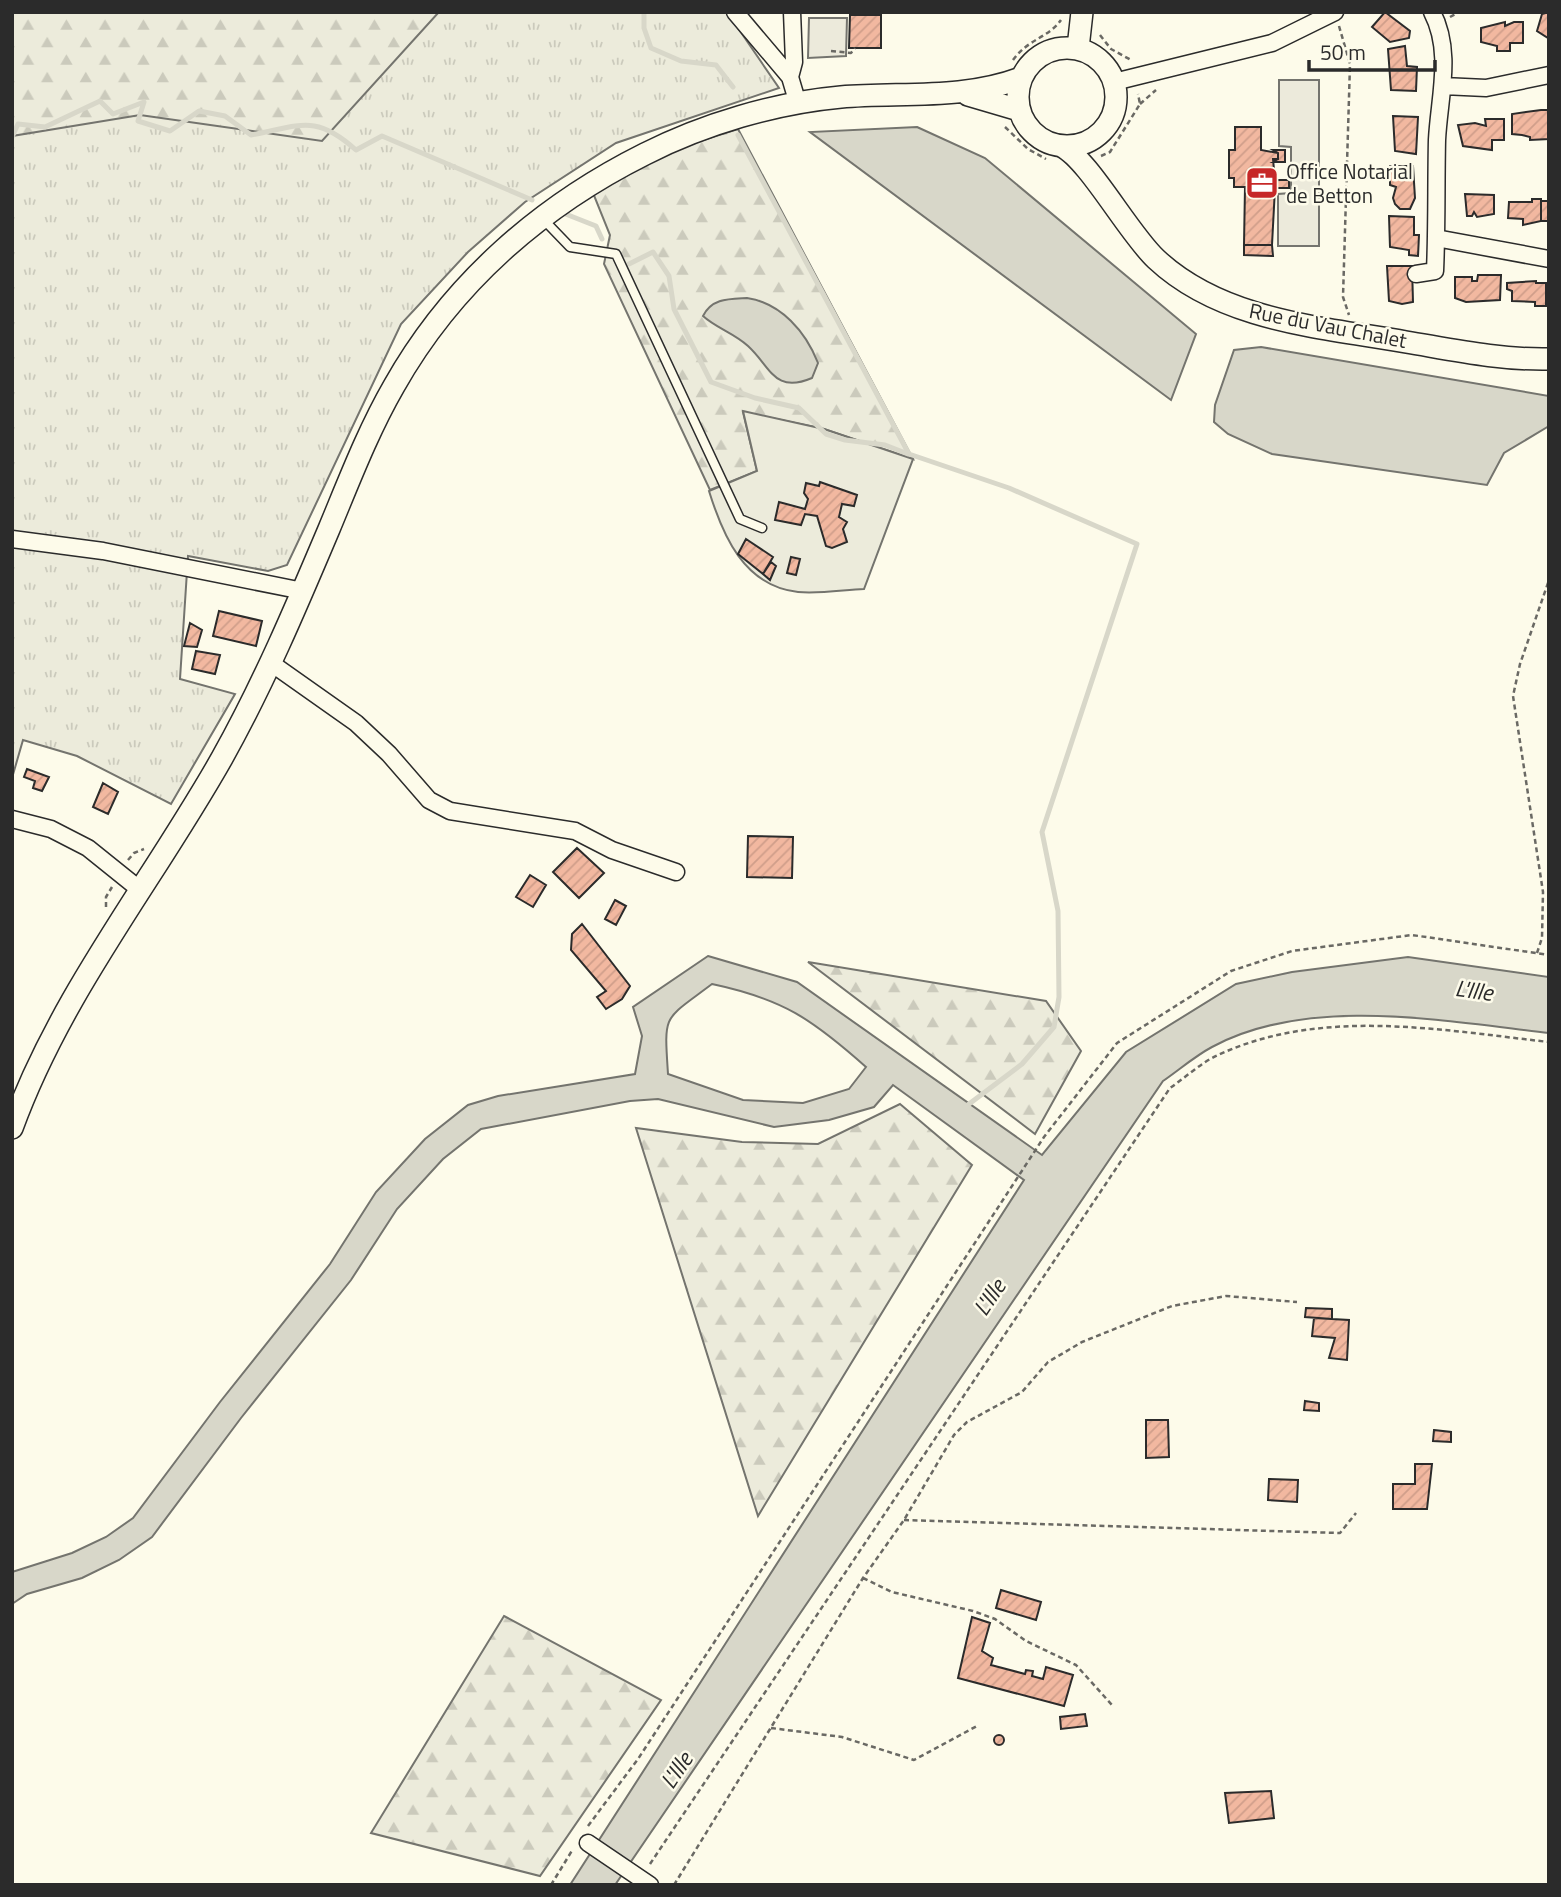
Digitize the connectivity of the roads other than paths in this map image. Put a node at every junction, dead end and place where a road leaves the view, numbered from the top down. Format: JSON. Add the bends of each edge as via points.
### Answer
{"nodes":[{"id":1,"x":735,"y":12,"type":"edge"},
{"id":2,"x":792,"y":12,"type":"edge"},
{"id":3,"x":1432,"y":12,"type":"edge"},
{"id":4,"x":1081,"y":14,"type":"edge"},
{"id":5,"x":1336,"y":18,"type":"edge"},
{"id":6,"x":1078,"y":48,"type":"junction"},
{"id":7,"x":1016,"y":70,"type":"junction"},
{"id":8,"x":1549,"y":75,"type":"edge"},
{"id":9,"x":790,"y":77,"type":"junction"},
{"id":10,"x":1125,"y":80,"type":"junction"},
{"id":11,"x":1443,"y":86,"type":"junction"},
{"id":12,"x":964,"y":94,"type":"junction"},
{"id":13,"x":798,"y":104,"type":"junction"},
{"id":14,"x":1019,"y":110,"type":"junction"},
{"id":15,"x":1098,"y":135,"type":"junction"},
{"id":16,"x":1061,"y":146,"type":"junction"},
{"id":17,"x":1088,"y":161,"type":"junction"},
{"id":18,"x":541,"y":217,"type":"junction"},
{"id":19,"x":1436,"y":238,"type":"junction"},
{"id":20,"x":1549,"y":259,"type":"edge"},
{"id":21,"x":1416,"y":274,"type":"dead end"},
{"id":22,"x":1549,"y":359,"type":"edge"},
{"id":23,"x":1513,"y":360,"type":"junction"},
{"id":24,"x":1549,"y":375,"type":"edge"},
{"id":25,"x":762,"y":528,"type":"dead end"},
{"id":26,"x":12,"y":539,"type":"edge"},
{"id":27,"x":303,"y":591,"type":"junction"},
{"id":28,"x":263,"y":663,"type":"junction"},
{"id":29,"x":12,"y":819,"type":"edge"},
{"id":30,"x":676,"y":872,"type":"dead end"},
{"id":31,"x":139,"y":888,"type":"junction"},
{"id":32,"x":12,"y":1128,"type":"edge"},
{"id":33,"x":588,"y":1843,"type":"dead end"},
{"id":34,"x":640,"y":1880,"type":"edge"}],
"edges":[{"from":1,"to":9,"type":"street"},
{"from":2,"to":9,"type":"street","via":[[794,62]]},
{"from":3,"to":11,"type":"street","via":[[1443,49]]},
{"from":4,"to":6,"type":"main road"},
{"from":5,"to":10,"type":"street","via":[[1272,43]]},
{"from":6,"to":7,"type":"main road","via":[[1044,53]]},
{"from":6,"to":10,"type":"main road"},
{"from":7,"to":12,"type":"main road"},
{"from":7,"to":14,"type":"main road"},
{"from":8,"to":11,"type":"street","via":[[1486,88]]},
{"from":9,"to":13,"type":"street"},
{"from":10,"to":15,"type":"main road","via":[[1111,120]]},
{"from":11,"to":19,"type":"street"},
{"from":12,"to":13,"type":"main road","via":[[839,97]]},
{"from":12,"to":14,"type":"main road"},
{"from":13,"to":18,"type":"main road","via":[[719,123],[649,152],[585,185]]},
{"from":14,"to":16,"type":"main road","via":[[1035,134]]},
{"from":15,"to":16,"type":"main road","via":[[1081,144]]},
{"from":15,"to":17,"type":"main road"},
{"from":16,"to":17,"type":"main road","name":"Rue du Vau Chalet"},
{"from":17,"to":23,"type":"main road","name":"Rue du Vau Chalet","via":[[1102,193],[1157,260],[1199,290],[1234,306],[1330,329]]},
{"from":18,"to":25,"type":"lane","via":[[570,247],[616,254],[740,519]]},
{"from":18,"to":27,"type":"main road","via":[[483,267],[400,364]]},
{"from":19,"to":20,"type":"street"},
{"from":19,"to":21,"type":"street","via":[[1435,271]]},
{"from":22,"to":23,"type":"main road","name":"Rue du Vau Chalet"},
{"from":23,"to":24,"type":"main road","name":"Rue du Vau Chalet"},
{"from":26,"to":27,"type":"street","via":[[103,551]]},
{"from":27,"to":28,"type":"main road"},
{"from":28,"to":30,"type":"street","via":[[356,723],[429,800],[450,811],[575,831],[612,850]]},
{"from":28,"to":31,"type":"main road","via":[[222,757],[185,807]]},
{"from":29,"to":31,"type":"street","via":[[51,829],[88,848]]},
{"from":31,"to":32,"type":"main road","via":[[63,1000]]},
{"from":33,"to":34,"type":"street"}]}
